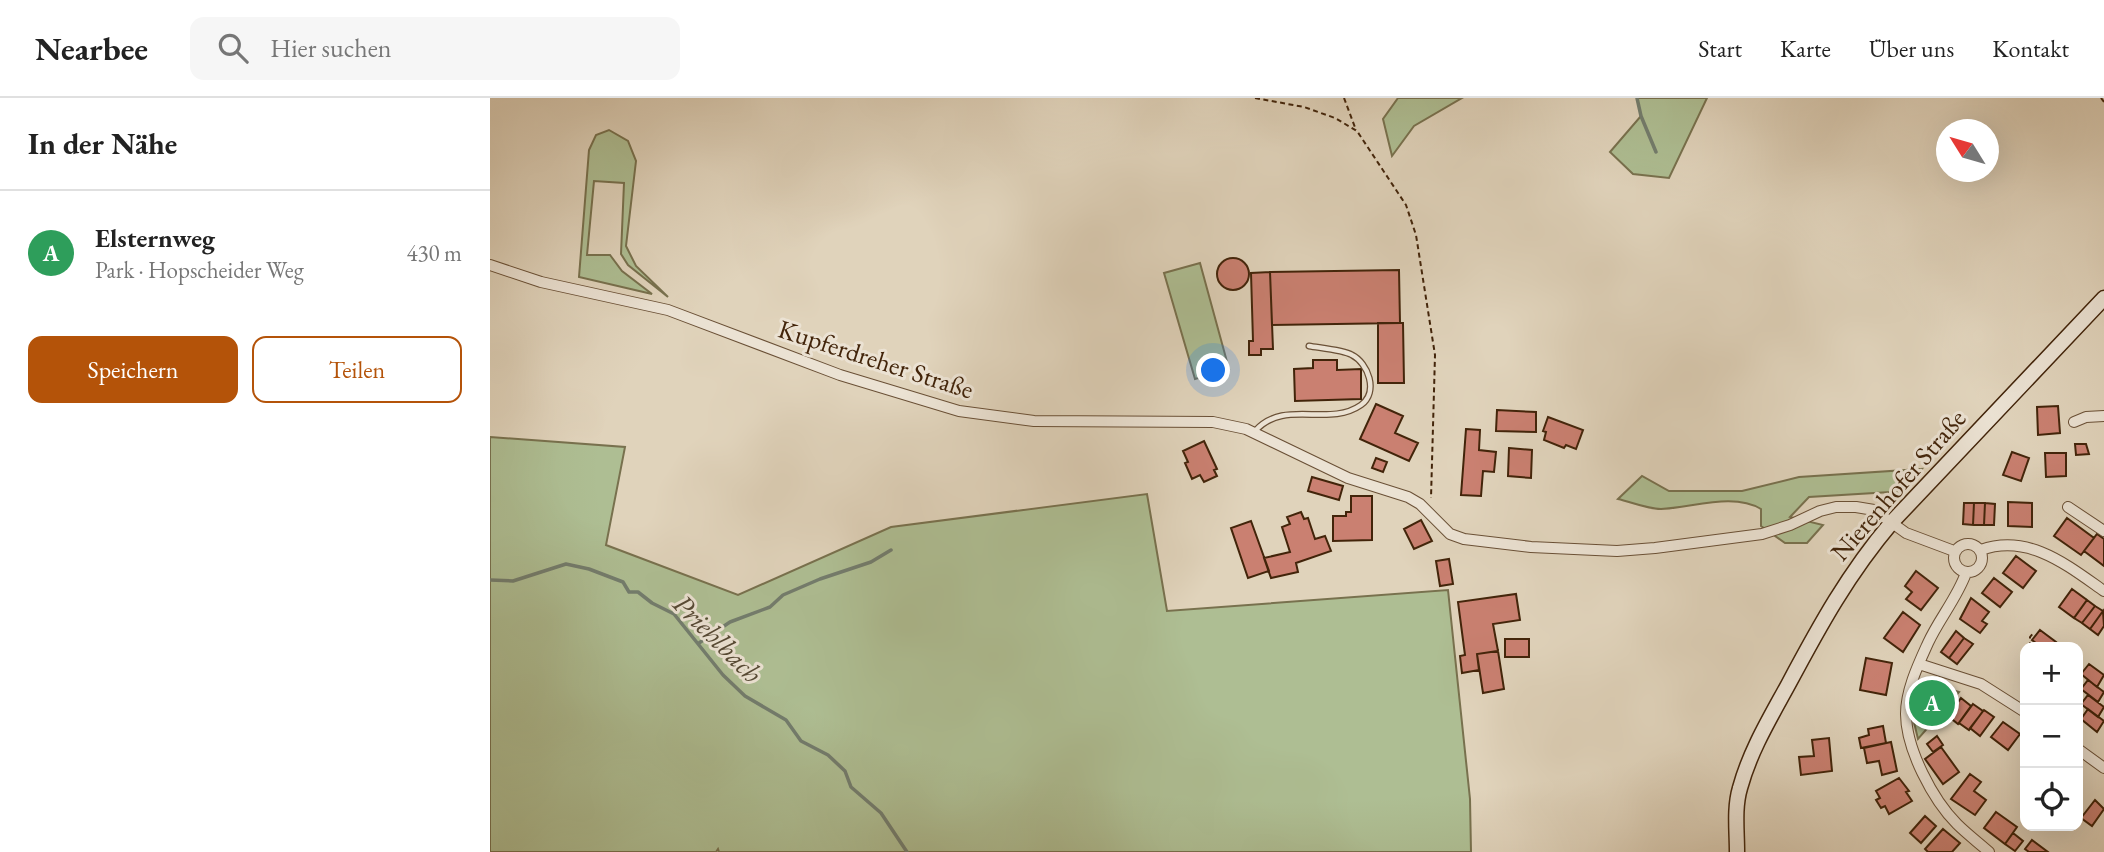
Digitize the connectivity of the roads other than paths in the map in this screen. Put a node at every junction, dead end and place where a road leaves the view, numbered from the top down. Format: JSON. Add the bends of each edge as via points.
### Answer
{"nodes":[{"id":1,"x":490,"y":265,"type":"edge"},
{"id":2,"x":2104,"y":298,"type":"edge"},
{"id":3,"x":1310,"y":346,"type":"dead end"},
{"id":4,"x":2104,"y":416,"type":"edge"},
{"id":5,"x":2074,"y":422,"type":"dead end"},
{"id":6,"x":1254,"y":432,"type":"junction"},
{"id":7,"x":2068,"y":507,"type":"dead end"},
{"id":8,"x":1892,"y":522,"type":"junction"},
{"id":9,"x":2104,"y":531,"type":"edge"},
{"id":10,"x":1981,"y":550,"type":"junction"},
{"id":11,"x":1954,"y":551,"type":"junction"},
{"id":12,"x":1966,"y":573,"type":"junction"},
{"id":13,"x":2104,"y":591,"type":"edge"},
{"id":14,"x":1919,"y":664,"type":"junction"},
{"id":15,"x":2020,"y":709,"type":"edge"},
{"id":16,"x":2083,"y":753,"type":"edge"},
{"id":17,"x":2104,"y":768,"type":"edge"},
{"id":18,"x":1737,"y":852,"type":"edge"},
{"id":19,"x":1990,"y":852,"type":"edge"}],
"edges":[{"from":1,"to":6,"type":"street","name":"Kupferdreher Straße","via":[[541,282],[668,310],[839,375],[959,411],[1064,422],[1213,422]]},
{"from":2,"to":8,"type":"street","name":"Nierenhofer Straße"},
{"from":3,"to":6,"type":"lane","via":[[1352,355],[1369,374],[1371,390],[1366,400],[1342,412],[1273,416]]},
{"from":4,"to":5,"type":"street"},
{"from":6,"to":8,"type":"street","name":"Kupferdreher Straße","via":[[1321,467],[1408,497],[1450,534],[1464,539],[1617,551],[1762,534],[1836,507],[1874,510]]},
{"from":7,"to":9,"type":"street"},
{"from":8,"to":11,"type":"street","name":"Kupferdreher Straße","via":[[1906,533]]},
{"from":8,"to":18,"type":"street","name":"Nierenhofer Straße","via":[[1835,598],[1765,727],[1739,790]]},
{"from":10,"to":11,"type":"street","via":[[1968,545]]},
{"from":10,"to":12,"type":"street","via":[[1980,567]]},
{"from":10,"to":13,"type":"street","via":[[2016,544],[2038,551]]},
{"from":11,"to":12,"type":"street","via":[[1954,565]]},
{"from":12,"to":14,"type":"street"},
{"from":14,"to":15,"type":"street","via":[[1981,684]]},
{"from":14,"to":19,"type":"street","via":[[1906,715],[1913,751],[1928,784],[1955,822]]},
{"from":16,"to":17,"type":"street"}]}
